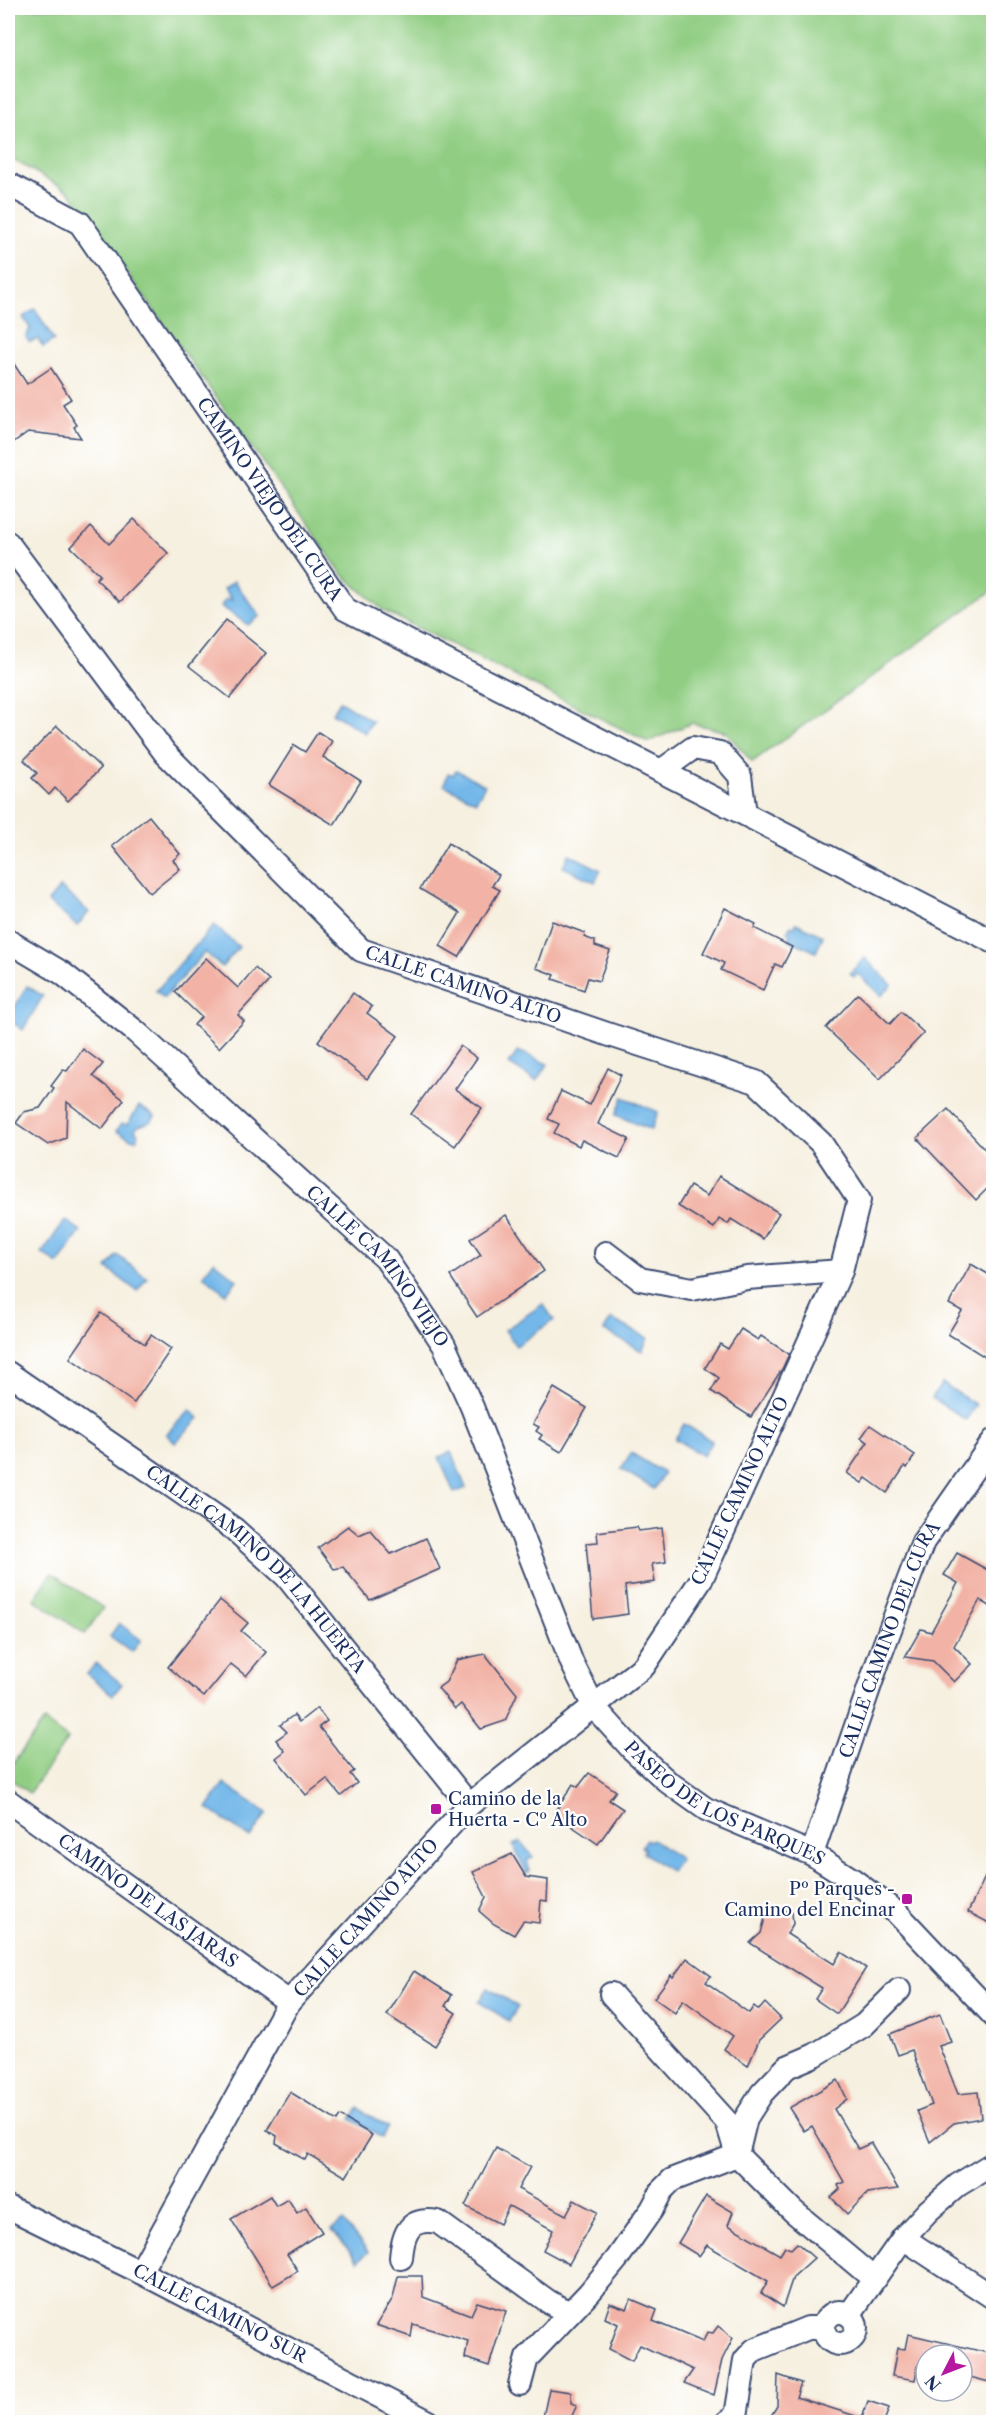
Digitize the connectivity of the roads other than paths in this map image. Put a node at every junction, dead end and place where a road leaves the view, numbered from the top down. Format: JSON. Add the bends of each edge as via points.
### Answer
{"nodes":[{"id":1,"x":8,"y":184,"type":"edge"},
{"id":2,"x":8,"y":543,"type":"edge"},
{"id":3,"x":662,"y":771,"type":"junction"},
{"id":4,"x":745,"y":814,"type":"junction"},
{"id":5,"x":8,"y":941,"type":"edge"},
{"id":6,"x":993,"y":942,"type":"edge"},
{"id":7,"x":606,"y":1253,"type":"dead end"},
{"id":8,"x":841,"y":1271,"type":"junction"},
{"id":9,"x":8,"y":1373,"type":"edge"},
{"id":10,"x":993,"y":1440,"type":"edge"},
{"id":11,"x":594,"y":1707,"type":"junction"},
{"id":12,"x":8,"y":1802,"type":"edge"},
{"id":13,"x":469,"y":1805,"type":"junction"},
{"id":14,"x":812,"y":1854,"type":"junction"},
{"id":15,"x":900,"y":1990,"type":"dead end"},
{"id":16,"x":611,"y":1994,"type":"dead end"},
{"id":17,"x":289,"y":2002,"type":"junction"},
{"id":18,"x":993,"y":2016,"type":"edge"},
{"id":19,"x":737,"y":2155,"type":"junction"},
{"id":20,"x":993,"y":2163,"type":"edge"},
{"id":21,"x":8,"y":2207,"type":"edge"},
{"id":22,"x":903,"y":2238,"type":"junction"},
{"id":23,"x":401,"y":2258,"type":"dead end"},
{"id":24,"x":140,"y":2272,"type":"junction"},
{"id":25,"x":874,"y":2279,"type":"junction"},
{"id":26,"x":993,"y":2298,"type":"edge"},
{"id":27,"x":569,"y":2313,"type":"junction"},
{"id":28,"x":520,"y":2384,"type":"dead end"},
{"id":29,"x":429,"y":2422,"type":"edge"},
{"id":30,"x":727,"y":2422,"type":"edge"}],
"edges":[{"from":1,"to":3,"type":"street","name":"CAMINO VIEJO DEL CURA","via":[[80,223],[345,609]]},
{"from":2,"to":8,"type":"street","name":"CALLE CAMINO ALTO","via":[[165,753],[361,950],[756,1082],[820,1143],[859,1200]]},
{"from":3,"to":4,"type":"street","name":"CAMINO VIEJO DEL CURA"},
{"from":3,"to":4,"type":"street","via":[[693,748],[720,753],[740,776]]},
{"from":4,"to":6,"type":"street","name":"CAMINO VIEJO DEL CURA"},
{"from":5,"to":11,"type":"street","name":"CALLE CAMINO VIEJO","via":[[62,973],[135,1031],[386,1259],[444,1346],[472,1407],[572,1663]]},
{"from":7,"to":8,"type":"street","via":[[640,1279],[692,1289],[747,1278]]},
{"from":8,"to":11,"type":"street","name":"CALLE CAMINO ALTO","via":[[701,1580],[644,1666]]},
{"from":9,"to":13,"type":"street","name":"CALLE CAMINO DE LA HUERTA","via":[[234,1529],[286,1576]]},
{"from":10,"to":14,"type":"street","name":"CALLE CAMINO DEL CURA","via":[[922,1542]]},
{"from":11,"to":13,"type":"street","name":"CALLE CAMINO ALTO"},
{"from":11,"to":14,"type":"street","name":"PASEO DE LOS PARQUES","via":[[668,1782],[706,1809]]},
{"from":12,"to":17,"type":"street","name":"CAMINO DE LAS JARAS"},
{"from":13,"to":17,"type":"street","name":"CALLE CAMINO ALTO"},
{"from":14,"to":18,"type":"street","name":"PASEO DE LOS PARQUES","via":[[897,1913]]},
{"from":15,"to":19,"type":"street","via":[[864,2025],[787,2067],[762,2093],[746,2118]]},
{"from":16,"to":19,"type":"street","via":[[727,2122]]},
{"from":17,"to":24,"type":"street","name":"CALLE CAMINO ALTO"},
{"from":19,"to":25,"type":"street","via":[[793,2211]]},
{"from":19,"to":27,"type":"street","via":[[672,2180],[617,2259]]},
{"from":20,"to":22,"type":"street","via":[[958,2185]]},
{"from":21,"to":24,"type":"street","name":"CALLE CAMINO SUR"},
{"from":22,"to":25,"type":"street"},
{"from":22,"to":26,"type":"street"},
{"from":23,"to":27,"type":"street","via":[[403,2237],[411,2227],[427,2220],[438,2222]]},
{"from":24,"to":29,"type":"street","name":"CALLE CAMINO SUR"},
{"from":25,"to":30,"type":"street","via":[[849,2315],[857,2328],[847,2343],[834,2343],[825,2335],[824,2328],[808,2328],[754,2350],[745,2360],[736,2416]]},
{"from":27,"to":28,"type":"street","via":[[527,2358]]}]}
